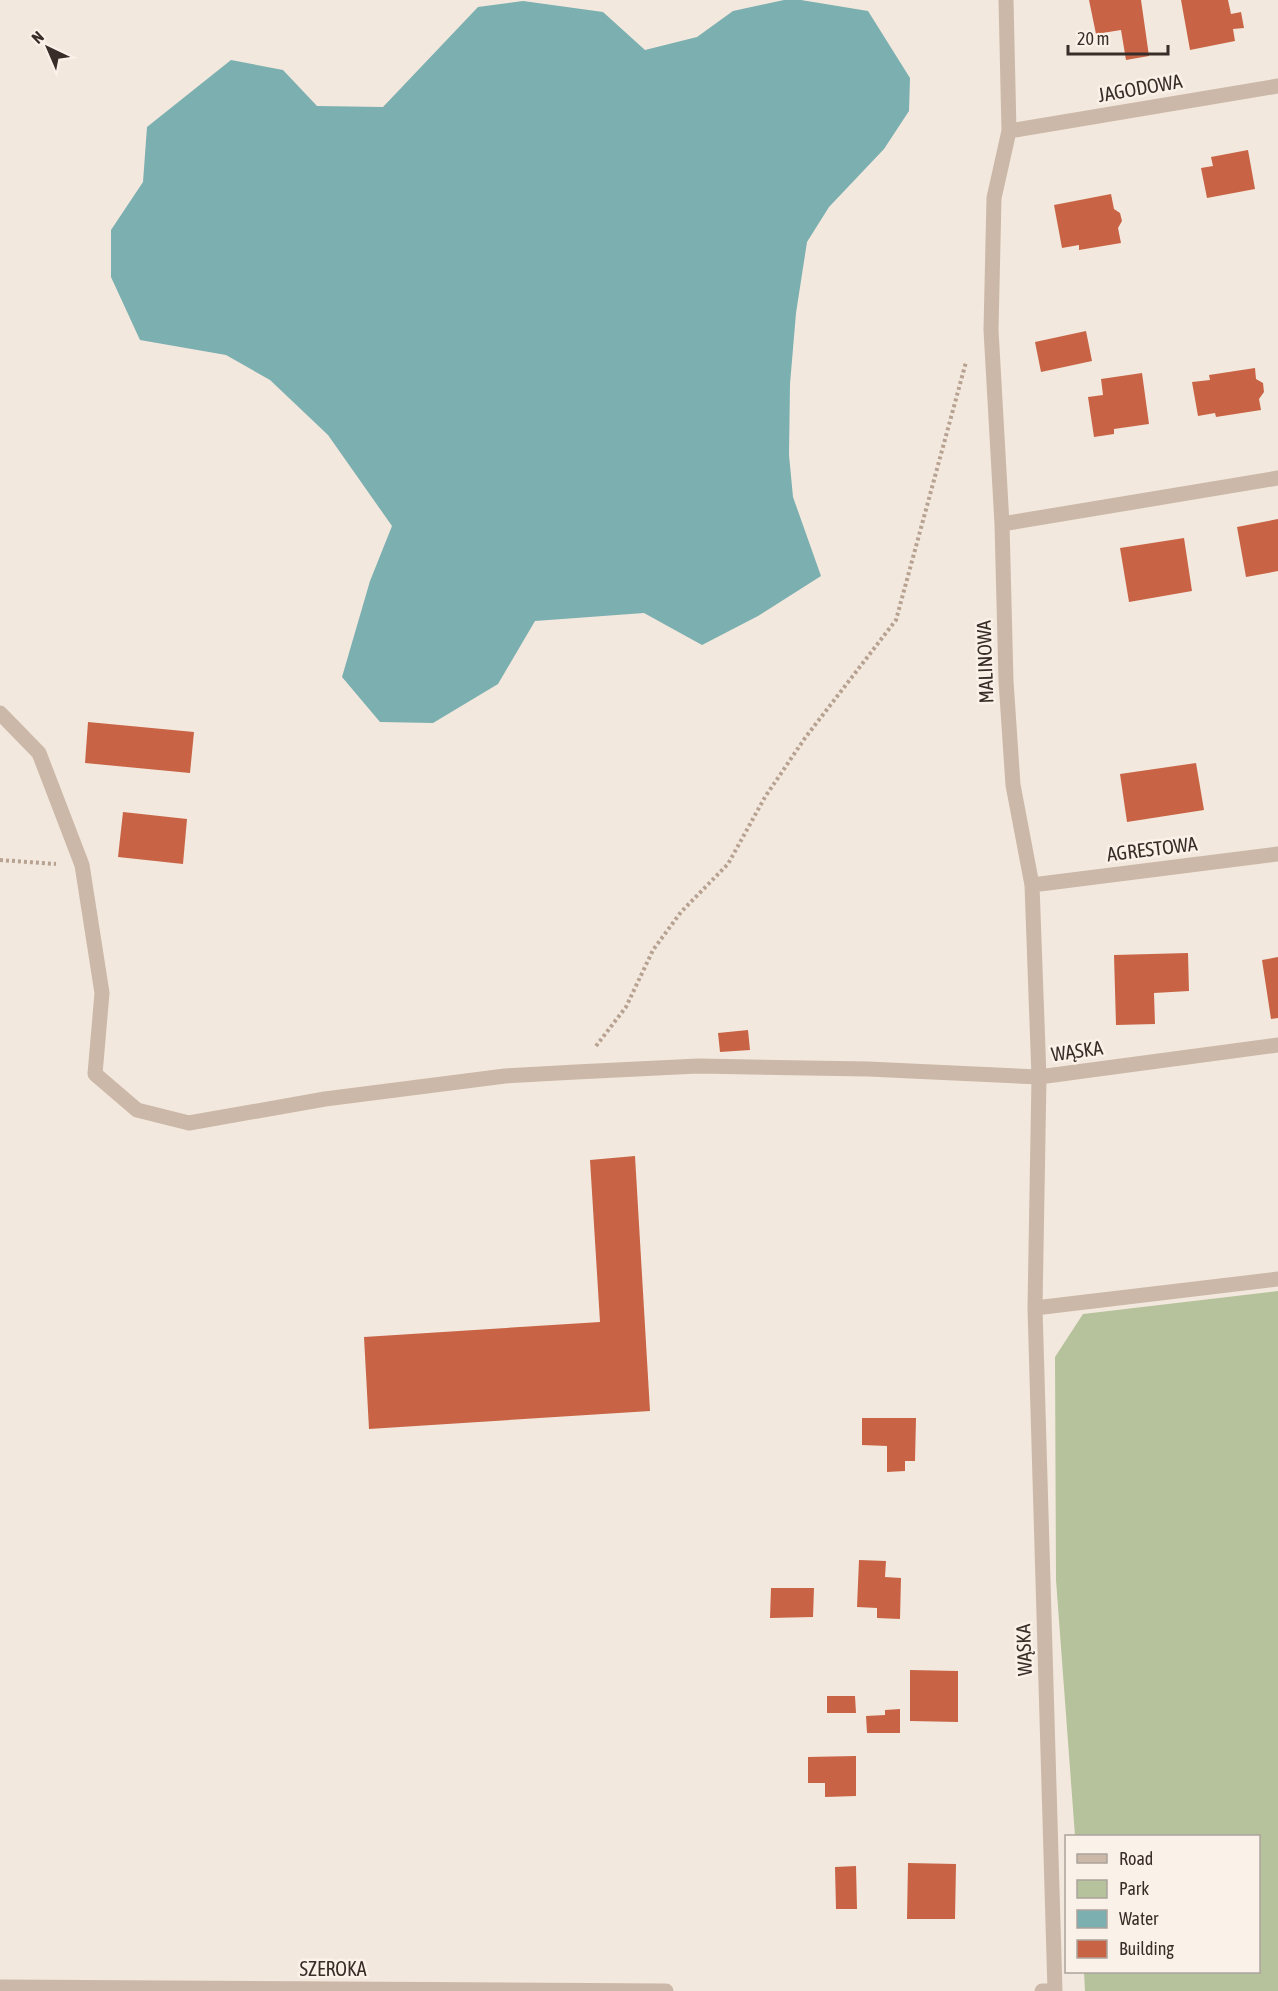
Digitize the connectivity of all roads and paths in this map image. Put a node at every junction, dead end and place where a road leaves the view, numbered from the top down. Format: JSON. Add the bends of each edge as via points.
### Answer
{"nodes":[{"id":1,"x":1006,"y":0,"type":"edge"},
{"id":2,"x":1278,"y":86,"type":"edge"},
{"id":3,"x":1009,"y":132,"type":"junction"},
{"id":4,"x":968,"y":357,"type":"dead end"},
{"id":5,"x":1278,"y":477,"type":"edge"},
{"id":6,"x":1002,"y":524,"type":"junction"},
{"id":7,"x":0,"y":713,"type":"edge"},
{"id":8,"x":1278,"y":854,"type":"edge"},
{"id":9,"x":0,"y":860,"type":"edge"},
{"id":10,"x":82,"y":865,"type":"junction"},
{"id":11,"x":1032,"y":885,"type":"junction"},
{"id":12,"x":1278,"y":1045,"type":"edge"},
{"id":13,"x":576,"y":1072,"type":"junction"},
{"id":14,"x":1039,"y":1077,"type":"junction"},
{"id":15,"x":1278,"y":1279,"type":"edge"},
{"id":16,"x":1035,"y":1308,"type":"junction"},
{"id":17,"x":0,"y":1987,"type":"edge"},
{"id":18,"x":666,"y":1991,"type":"edge"},
{"id":19,"x":1042,"y":1991,"type":"edge"},
{"id":20,"x":1055,"y":1991,"type":"edge"}],
"edges":[{"from":1,"to":3,"type":"street","name":"MALINOWA"},
{"from":2,"to":3,"type":"street","name":"JAGODOWA"},
{"from":3,"to":6,"type":"street","name":"MALINOWA","via":[[994,198],[991,319]]},
{"from":4,"to":13,"type":"path","via":[[896,620],[798,748],[728,864],[681,912],[653,950],[626,1007]]},
{"from":5,"to":6,"type":"street"},
{"from":6,"to":11,"type":"street","name":"MALINOWA","via":[[1013,785]]},
{"from":7,"to":10,"type":"street","via":[[39,753]]},
{"from":8,"to":11,"type":"street","name":"AGRESTOWA"},
{"from":9,"to":10,"type":"path"},
{"from":10,"to":13,"type":"street","via":[[102,993],[95,1074],[137,1110],[189,1123],[347,1096],[505,1076]]},
{"from":11,"to":14,"type":"street","name":"MALINOWA"},
{"from":12,"to":14,"type":"street","name":"WĄSKA"},
{"from":13,"to":14,"type":"street","via":[[698,1066]]},
{"from":14,"to":16,"type":"street","name":"WĄSKA"},
{"from":15,"to":16,"type":"street"},
{"from":16,"to":20,"type":"street","name":"WĄSKA"},
{"from":17,"to":18,"type":"street","name":"SZEROKA"},
{"from":19,"to":20,"type":"street"}]}
